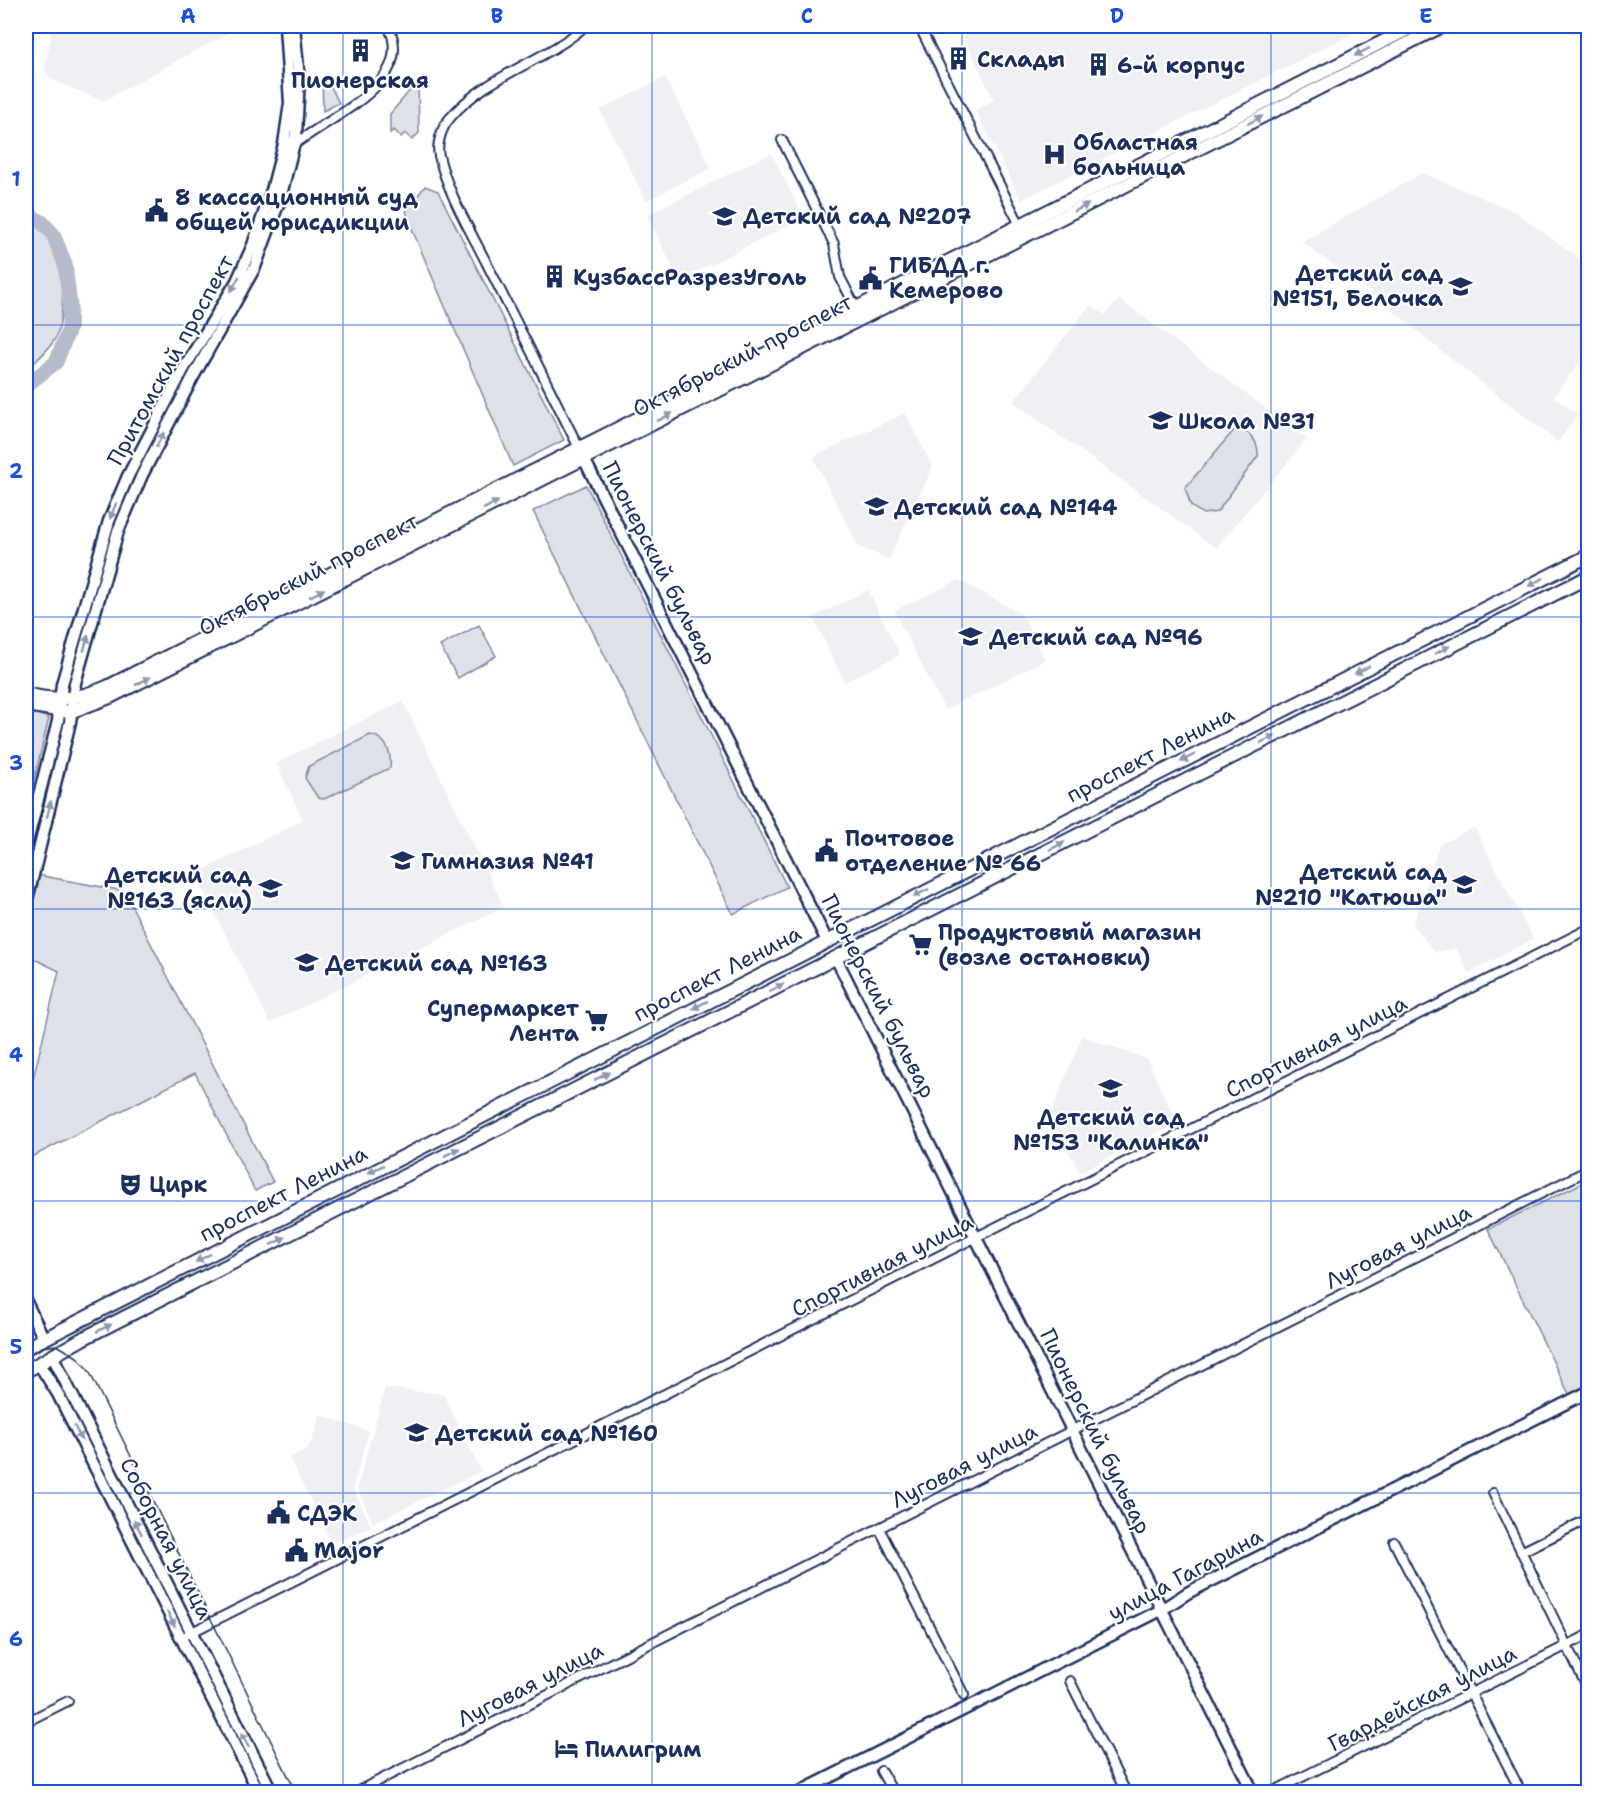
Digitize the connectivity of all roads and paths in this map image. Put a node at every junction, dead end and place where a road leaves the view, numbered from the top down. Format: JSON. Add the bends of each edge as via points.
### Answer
{"nodes":[{"id":1,"x":285,"y":26,"type":"edge"},
{"id":2,"x":294,"y":26,"type":"edge"},
{"id":3,"x":388,"y":26,"type":"edge"},
{"id":4,"x":585,"y":26,"type":"edge"},
{"id":5,"x":919,"y":26,"type":"edge"},
{"id":6,"x":1414,"y":26,"type":"edge"},
{"id":7,"x":1442,"y":26,"type":"edge"},
{"id":8,"x":782,"y":140,"type":"dead end"},
{"id":9,"x":294,"y":145,"type":"junction"},
{"id":10,"x":1023,"y":230,"type":"junction"},
{"id":11,"x":856,"y":308,"type":"junction"},
{"id":12,"x":581,"y":454,"type":"junction"},
{"id":13,"x":1588,"y":556,"type":"edge"},
{"id":14,"x":1588,"y":577,"type":"edge"},
{"id":15,"x":26,"y":694,"type":"edge"},
{"id":16,"x":1294,"y":704,"type":"junction"},
{"id":17,"x":26,"y":705,"type":"edge"},
{"id":18,"x":65,"y":705,"type":"junction"},
{"id":19,"x":1305,"y":720,"type":"junction"},
{"id":20,"x":26,"y":846,"type":"edge"},
{"id":21,"x":26,"y":904,"type":"edge"},
{"id":22,"x":1588,"y":929,"type":"edge"},
{"id":23,"x":827,"y":941,"type":"junction"},
{"id":24,"x":836,"y":958,"type":"junction"},
{"id":25,"x":1588,"y":1170,"type":"edge"},
{"id":26,"x":977,"y":1237,"type":"junction"},
{"id":27,"x":26,"y":1302,"type":"edge"},
{"id":28,"x":44,"y":1339,"type":"junction"},
{"id":29,"x":26,"y":1347,"type":"edge"},
{"id":30,"x":53,"y":1357,"type":"junction"},
{"id":31,"x":39,"y":1364,"type":"junction"},
{"id":32,"x":26,"y":1371,"type":"edge"},
{"id":33,"x":1588,"y":1392,"type":"edge"},
{"id":34,"x":1074,"y":1430,"type":"junction"},
{"id":35,"x":1493,"y":1493,"type":"dead end"},
{"id":36,"x":1588,"y":1519,"type":"edge"},
{"id":37,"x":879,"y":1528,"type":"junction"},
{"id":38,"x":1394,"y":1542,"type":"dead end"},
{"id":39,"x":1521,"y":1552,"type":"junction"},
{"id":40,"x":1161,"y":1610,"type":"junction"},
{"id":41,"x":186,"y":1635,"type":"junction"},
{"id":42,"x":1588,"y":1635,"type":"edge"},
{"id":43,"x":1568,"y":1645,"type":"junction"},
{"id":44,"x":1070,"y":1681,"type":"dead end"},
{"id":45,"x":1588,"y":1689,"type":"edge"},
{"id":46,"x":1470,"y":1693,"type":"junction"},
{"id":47,"x":964,"y":1695,"type":"dead end"},
{"id":48,"x":68,"y":1701,"type":"dead end"},
{"id":49,"x":26,"y":1722,"type":"edge"},
{"id":50,"x":881,"y":1771,"type":"dead end"},
{"id":51,"x":259,"y":1792,"type":"edge"},
{"id":52,"x":272,"y":1792,"type":"edge"},
{"id":53,"x":356,"y":1792,"type":"edge"},
{"id":54,"x":800,"y":1792,"type":"edge"},
{"id":55,"x":893,"y":1792,"type":"edge"},
{"id":56,"x":1126,"y":1792,"type":"edge"},
{"id":57,"x":1253,"y":1792,"type":"edge"},
{"id":58,"x":1272,"y":1792,"type":"edge"},
{"id":59,"x":1521,"y":1792,"type":"edge"}],
"edges":[{"from":1,"to":18,"type":"main road","name":"Притомский проспект","one_way":true,"via":[[290,104],[285,144],[254,245],[183,370],[116,503],[91,581]]},
{"from":2,"to":9,"type":"main road","name":"Притомский проспект","via":[[299,78]]},
{"from":3,"to":9,"type":"street","via":[[394,55],[387,75],[346,111]]},
{"from":4,"to":12,"type":"street","name":"Пионерский бульвар","via":[[572,38],[462,105],[448,119],[438,153],[455,198]]},
{"from":5,"to":10,"type":"street"},
{"from":6,"to":10,"type":"main road","name":"Октябрьский проспект","one_way":true},
{"from":10,"to":7,"type":"main road","name":"Октябрьский проспект","one_way":true},
{"from":8,"to":11,"type":"street","via":[[834,244],[840,277]]},
{"from":18,"to":9,"type":"main road","name":"Притомский проспект","one_way":true,"via":[[122,521],[193,377],[255,267],[280,199]]},
{"from":10,"to":11,"type":"main road","name":"Октябрьский проспект"},
{"from":12,"to":10,"type":"main road","name":"Октябрьский проспект","one_way":true},
{"from":11,"to":12,"type":"main road","name":"Октябрьский проспект"},
{"from":12,"to":18,"type":"main road","name":"Октябрьский проспект","via":[[110,697]]},
{"from":12,"to":23,"type":"main road","name":"Пионерский бульвар"},
{"from":13,"to":16,"type":"main road","name":"проспект Ленина","one_way":true},
{"from":19,"to":14,"type":"main road","name":"проспект Ленина","one_way":true},
{"from":15,"to":18,"type":"main road"},
{"from":16,"to":19,"type":"main road"},
{"from":16,"to":23,"type":"main road","name":"проспект Ленина","one_way":true},
{"from":17,"to":18,"type":"main road"},
{"from":18,"to":20,"type":"main road"},
{"from":21,"to":18,"type":"main road","one_way":true,"via":[[70,722]]},
{"from":24,"to":19,"type":"main road","name":"проспект Ленина","one_way":true},
{"from":22,"to":26,"type":"street","name":"Спортивная улица"},
{"from":23,"to":24,"type":"main road","name":"Пионерский бульвар"},
{"from":23,"to":28,"type":"main road","name":"проспект Ленина","one_way":true},
{"from":24,"to":26,"type":"main road","name":"Пионерский бульвар"},
{"from":30,"to":24,"type":"main road","name":"проспект Ленина","one_way":true},
{"from":25,"to":34,"type":"street","name":"Луговая улица"},
{"from":26,"to":34,"type":"main road","name":"Пионерский бульвар"},
{"from":26,"to":41,"type":"street","name":"Спортивная улица"},
{"from":27,"to":28,"type":"main road","name":"Соборная улица"},
{"from":28,"to":29,"type":"main road","name":"проспект Ленина"},
{"from":28,"to":30,"type":"main road","name":"Соборная улица"},
{"from":29,"to":31,"type":"main road","name":"Соборная улица"},
{"from":30,"to":31,"type":"main road"},
{"from":41,"to":30,"type":"main road","name":"Соборная улица","one_way":true},
{"from":31,"to":32,"type":"main road"},
{"from":31,"to":41,"type":"main road","name":"Соборная улица","one_way":true},
{"from":33,"to":40,"type":"main road","name":"улица Гагарина","via":[[1189,1592]]},
{"from":34,"to":37,"type":"street","name":"Луговая улица"},
{"from":34,"to":40,"type":"main road","name":"Пионерский бульвар"},
{"from":35,"to":39,"type":"street"},
{"from":36,"to":39,"type":"street"},
{"from":37,"to":47,"type":"street"},
{"from":37,"to":53,"type":"street","name":"Луговая улица"},
{"from":38,"to":46,"type":"street"},
{"from":39,"to":43,"type":"street"},
{"from":40,"to":54,"type":"main road","name":"улица Гагарина"},
{"from":40,"to":57,"type":"main road","name":"Пионерский бульвар"},
{"from":41,"to":51,"type":"main road","name":"Соборная улица"},
{"from":52,"to":41,"type":"main road","name":"Соборная улица","one_way":true},
{"from":42,"to":43,"type":"street","name":"Гвардейская улица"},
{"from":43,"to":45,"type":"street"},
{"from":43,"to":46,"type":"street","name":"Гвардейская улица"},
{"from":44,"to":56,"type":"street"},
{"from":46,"to":58,"type":"street","name":"Гвардейская улица"},
{"from":46,"to":59,"type":"street"},
{"from":48,"to":49,"type":"street"},
{"from":50,"to":55,"type":"street"}]}
